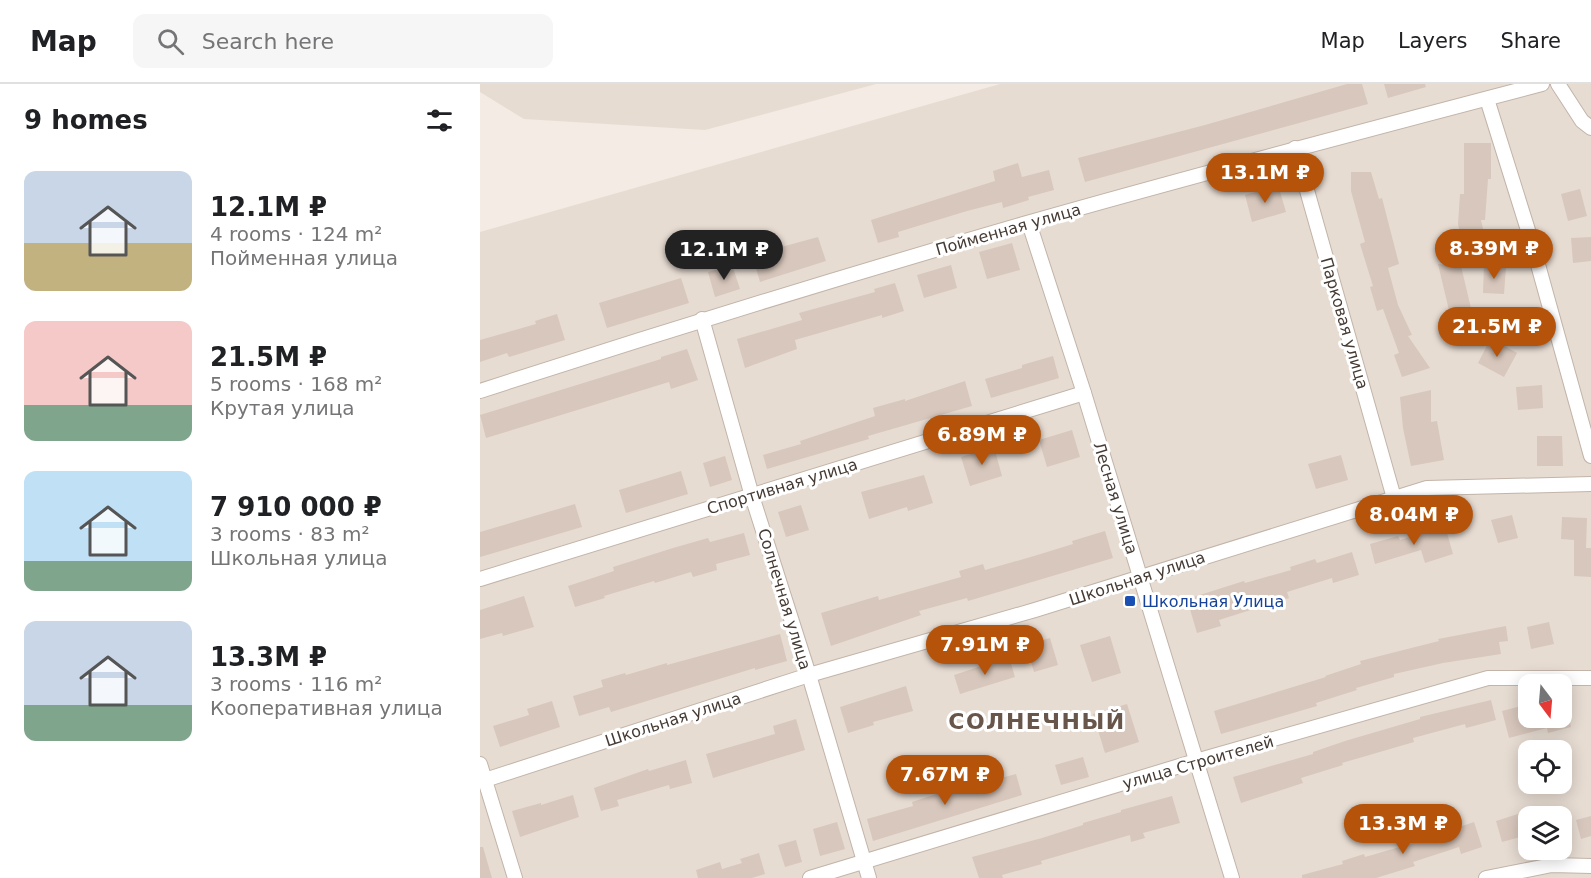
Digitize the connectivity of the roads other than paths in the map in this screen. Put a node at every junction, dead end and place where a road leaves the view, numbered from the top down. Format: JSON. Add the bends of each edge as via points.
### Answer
{"nodes":[{"id":1,"x":1542,"y":84,"type":"edge"},
{"id":2,"x":1558,"y":84,"type":"edge"},
{"id":3,"x":1487,"y":99,"type":"junction"},
{"id":4,"x":1591,"y":128,"type":"edge"},
{"id":5,"x":1295,"y":148,"type":"junction"},
{"id":6,"x":1029,"y":223,"type":"junction"},
{"id":7,"x":702,"y":319,"type":"junction"},
{"id":8,"x":480,"y":391,"type":"edge"},
{"id":9,"x":1084,"y":393,"type":"junction"},
{"id":10,"x":1591,"y":456,"type":"edge"},
{"id":11,"x":1591,"y":484,"type":"edge"},
{"id":12,"x":752,"y":496,"type":"junction"},
{"id":13,"x":1394,"y":498,"type":"junction"},
{"id":14,"x":1140,"y":577,"type":"junction"},
{"id":15,"x":480,"y":579,"type":"edge"},
{"id":16,"x":809,"y":675,"type":"junction"},
{"id":17,"x":1591,"y":678,"type":"edge"},
{"id":18,"x":1196,"y":761,"type":"junction"},
{"id":19,"x":480,"y":764,"type":"edge"},
{"id":20,"x":485,"y":780,"type":"junction"},
{"id":21,"x":864,"y":861,"type":"junction"},
{"id":22,"x":1591,"y":866,"type":"edge"},
{"id":23,"x":515,"y":878,"type":"edge"},
{"id":24,"x":810,"y":878,"type":"edge"},
{"id":25,"x":869,"y":878,"type":"edge"},
{"id":26,"x":1232,"y":878,"type":"edge"},
{"id":27,"x":1486,"y":878,"type":"edge"}],
"edges":[{"from":1,"to":3,"type":"street","name":"Пойменная улица"},
{"from":2,"to":4,"type":"street"},
{"from":3,"to":5,"type":"street","name":"Пойменная улица"},
{"from":3,"to":10,"type":"street"},
{"from":5,"to":6,"type":"street","name":"Пойменная улица"},
{"from":5,"to":13,"type":"street","name":"Парковая улица"},
{"from":6,"to":7,"type":"street","name":"Пойменная улица"},
{"from":6,"to":9,"type":"street","name":"Лесная улица"},
{"from":7,"to":8,"type":"street","name":"Пойменная улица"},
{"from":7,"to":12,"type":"street","name":"Солнечная улица"},
{"from":9,"to":12,"type":"street","name":"Спортивная улица"},
{"from":9,"to":14,"type":"street","name":"Лесная улица"},
{"from":11,"to":13,"type":"street","name":"Школьная улица","via":[[1427,488]]},
{"from":12,"to":15,"type":"street","name":"Спортивная улица"},
{"from":12,"to":16,"type":"street","name":"Солнечная улица"},
{"from":13,"to":14,"type":"street","name":"Школьная улица"},
{"from":14,"to":16,"type":"street","name":"Школьная улица"},
{"from":14,"to":18,"type":"street","name":"Лесная улица"},
{"from":16,"to":20,"type":"street","name":"Школьная улица"},
{"from":16,"to":21,"type":"street","name":"Солнечная улица"},
{"from":17,"to":18,"type":"street","name":"улица Строителей","via":[[1488,678]]},
{"from":18,"to":21,"type":"street","name":"улица Строителей"},
{"from":18,"to":26,"type":"street","name":"Лесная улица"},
{"from":19,"to":20,"type":"street"},
{"from":20,"to":23,"type":"street"},
{"from":21,"to":24,"type":"street","name":"улица Строителей"},
{"from":21,"to":25,"type":"street","name":"Солнечная улица"},
{"from":22,"to":27,"type":"street","via":[[1552,865]]}]}
